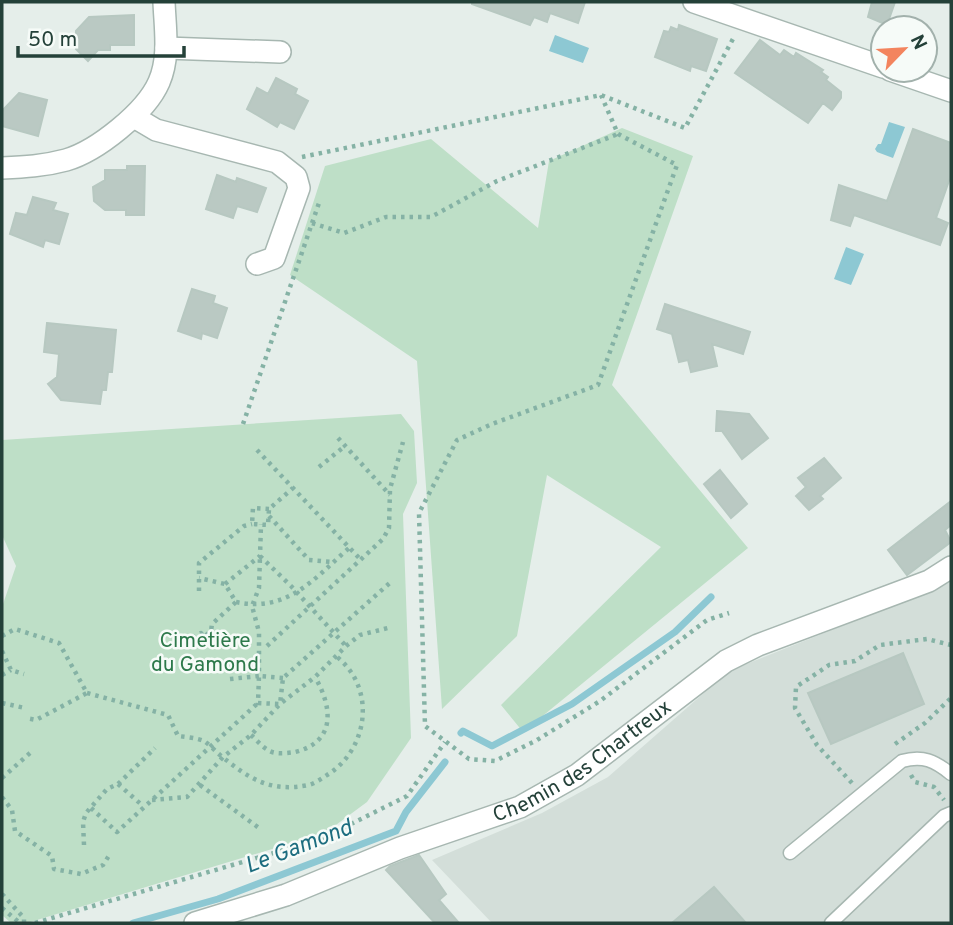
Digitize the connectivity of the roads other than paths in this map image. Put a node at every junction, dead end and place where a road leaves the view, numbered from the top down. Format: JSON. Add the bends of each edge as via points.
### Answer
{"nodes":[{"id":1,"x":164,"y":2,"type":"edge"},
{"id":2,"x":694,"y":2,"type":"edge"},
{"id":3,"x":166,"y":48,"type":"junction"},
{"id":4,"x":280,"y":52,"type":"dead end"},
{"id":5,"x":869,"y":62,"type":"edge"},
{"id":6,"x":931,"y":84,"type":"edge"},
{"id":7,"x":951,"y":91,"type":"edge"},
{"id":8,"x":134,"y":117,"type":"junction"},
{"id":9,"x":2,"y":168,"type":"edge"},
{"id":10,"x":257,"y":264,"type":"dead end"},
{"id":11,"x":951,"y":567,"type":"edge"},
{"id":12,"x":951,"y":774,"type":"edge"},
{"id":13,"x":951,"y":811,"type":"edge"},
{"id":14,"x":790,"y":853,"type":"dead end"},
{"id":15,"x":195,"y":923,"type":"edge"},
{"id":16,"x":831,"y":923,"type":"edge"}],
"edges":[{"from":1,"to":3,"type":"street"},
{"from":2,"to":5,"type":"street"},
{"from":3,"to":4,"type":"street"},
{"from":3,"to":8,"type":"street","via":[[159,82]]},
{"from":6,"to":7,"type":"street"},
{"from":8,"to":9,"type":"street","via":[[69,159],[37,167]]},
{"from":8,"to":10,"type":"street","via":[[156,130],[277,162],[296,177],[299,188],[274,258]]},
{"from":11,"to":15,"type":"street","name":"Chemin des Chartreux","via":[[929,581],[726,661],[577,775],[520,807],[286,895]]},
{"from":12,"to":14,"type":"lane","via":[[936,761],[916,757],[902,761]]},
{"from":13,"to":16,"type":"lane"}]}
